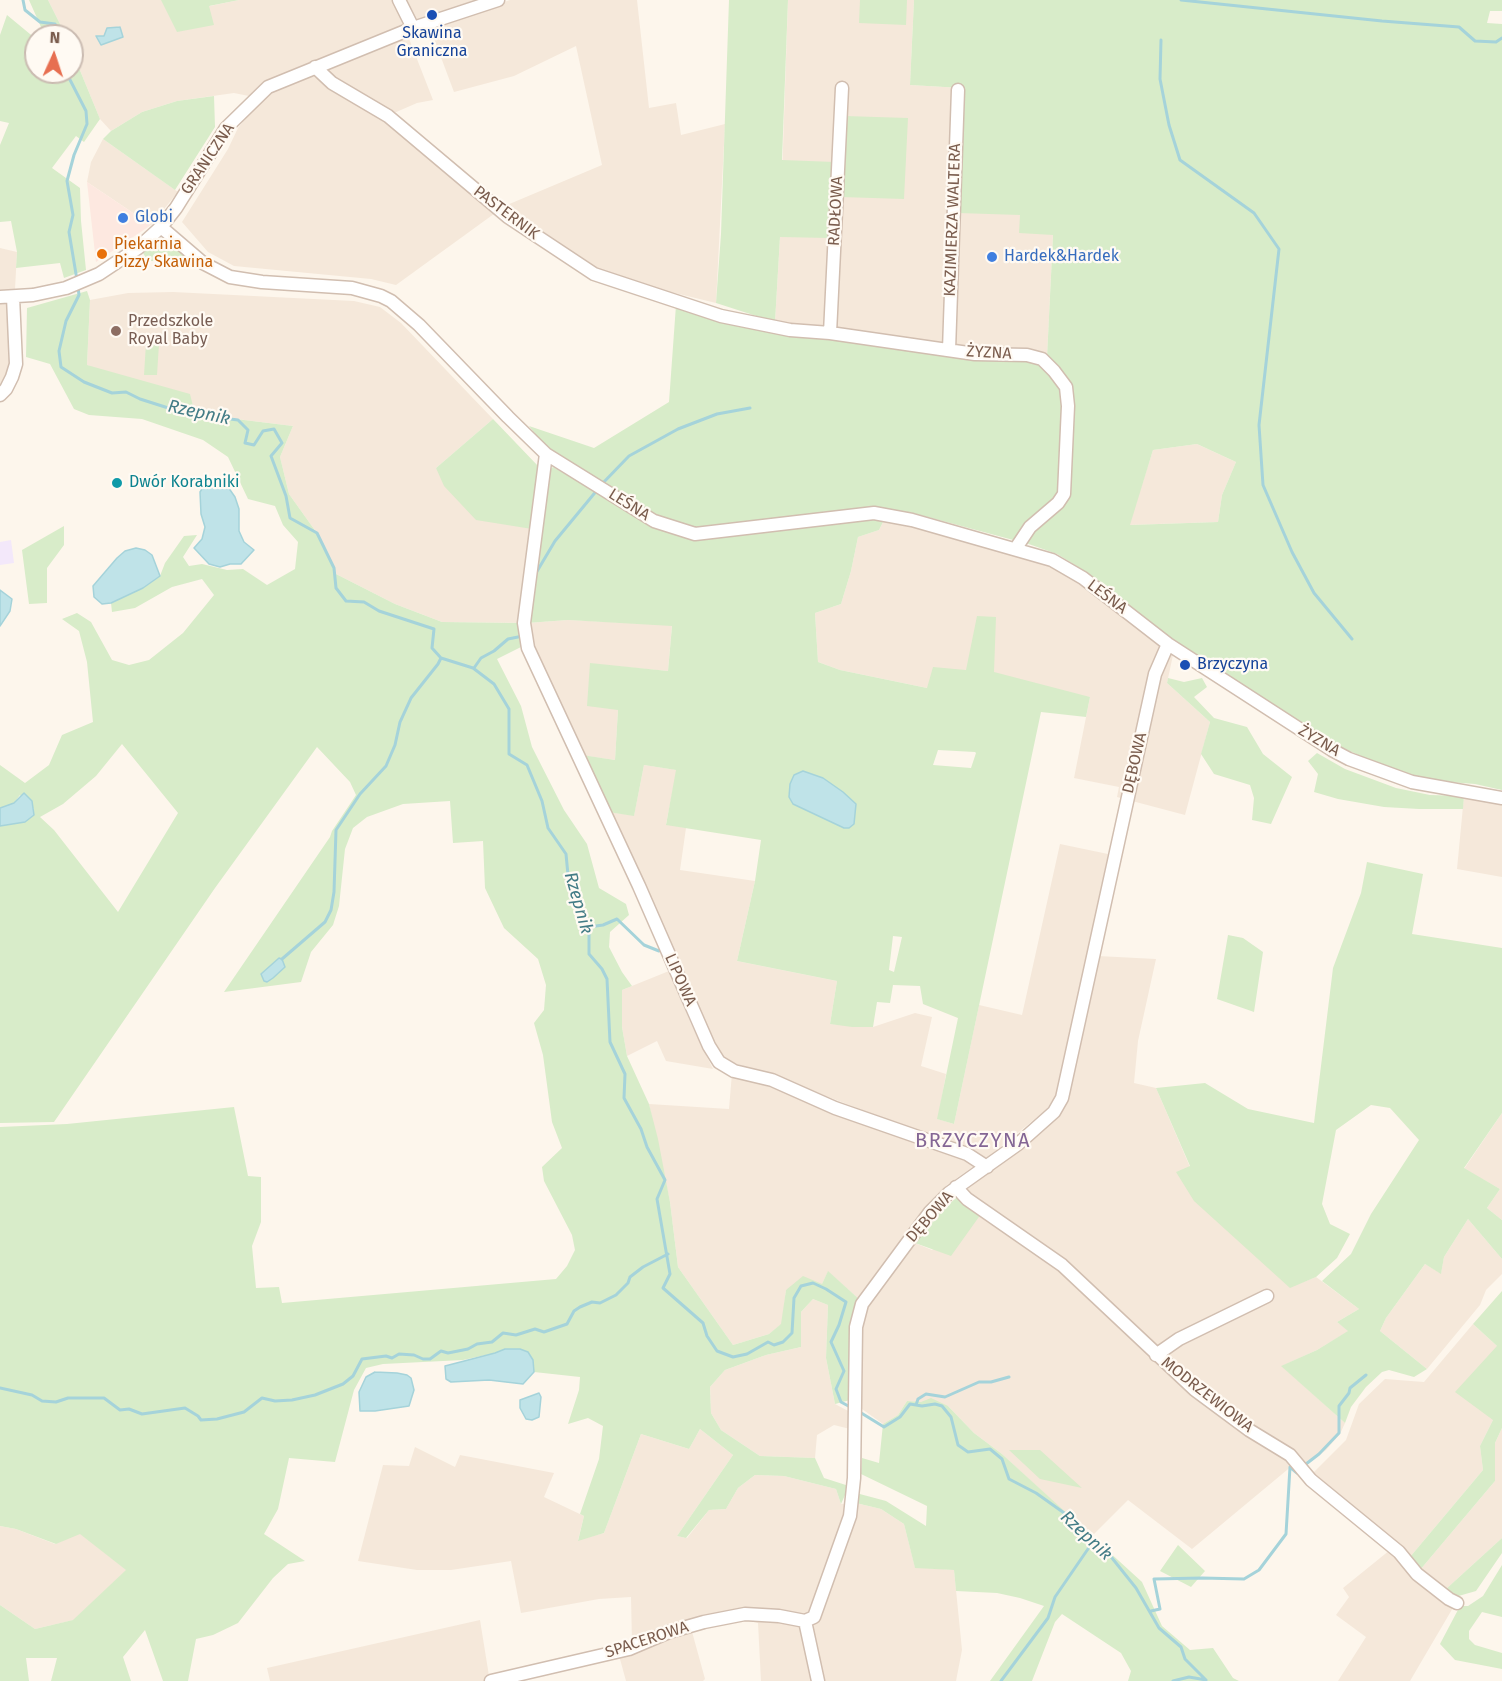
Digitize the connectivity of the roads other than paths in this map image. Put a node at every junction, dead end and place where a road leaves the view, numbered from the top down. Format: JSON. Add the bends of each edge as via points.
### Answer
{"nodes":[{"id":1,"x":399,"y":0,"type":"edge"},
{"id":2,"x":498,"y":0,"type":"edge"},
{"id":3,"x":413,"y":28,"type":"junction"},
{"id":4,"x":315,"y":67,"type":"junction"},
{"id":5,"x":842,"y":88,"type":"dead end"},
{"id":6,"x":957,"y":90,"type":"dead end"},
{"id":7,"x":161,"y":227,"type":"junction"},
{"id":8,"x":0,"y":297,"type":"edge"},
{"id":9,"x":14,"y":297,"type":"junction"},
{"id":10,"x":721,"y":316,"type":"joint"},
{"id":11,"x":830,"y":333,"type":"junction"},
{"id":12,"x":948,"y":350,"type":"junction"},
{"id":13,"x":0,"y":395,"type":"edge"},
{"id":14,"x":546,"y":454,"type":"junction"},
{"id":15,"x":1016,"y":548,"type":"junction"},
{"id":16,"x":1156,"y":634,"type":"joint"},
{"id":17,"x":1168,"y":644,"type":"junction"},
{"id":18,"x":1502,"y":798,"type":"edge"},
{"id":19,"x":987,"y":1167,"type":"junction"},
{"id":20,"x":956,"y":1187,"type":"junction"},
{"id":21,"x":1267,"y":1296,"type":"dead end"},
{"id":22,"x":1156,"y":1355,"type":"junction"},
{"id":23,"x":1457,"y":1603,"type":"dead end"},
{"id":24,"x":805,"y":1621,"type":"junction"},
{"id":25,"x":491,"y":1681,"type":"edge"},
{"id":26,"x":818,"y":1681,"type":"edge"}],
"edges":[{"from":1,"to":3,"type":"street"},
{"from":2,"to":3,"type":"street","name":"GRANICZNA"},
{"from":3,"to":4,"type":"street","name":"GRANICZNA"},
{"from":4,"to":7,"type":"street","name":"GRANICZNA","via":[[268,87],[226,128]]},
{"from":4,"to":10,"type":"street","name":"PASTERNIK","via":[[332,83],[388,117],[508,217],[594,274]]},
{"from":5,"to":11,"type":"street","name":"RADŁOWA"},
{"from":6,"to":12,"type":"street","name":"KAZIMIERZA WALTERA"},
{"from":7,"to":9,"type":"street","name":"GRANICZNA","via":[[138,248],[91,278],[66,288]]},
{"from":7,"to":14,"type":"street","name":"LEŚNA","via":[[203,263],[230,277],[352,288],[391,301]]},
{"from":8,"to":9,"type":"street","name":"GRANICZNA"},
{"from":9,"to":13,"type":"street","via":[[16,364],[6,390]]},
{"from":10,"to":11,"type":"street","name":"ŻYZNA","via":[[790,330]]},
{"from":11,"to":12,"type":"street","name":"ŻYZNA"},
{"from":12,"to":15,"type":"street","name":"ŻYZNA","via":[[1042,359],[1066,387],[1064,494],[1030,527]]},
{"from":14,"to":15,"type":"street","name":"LEŚNA","via":[[654,520],[695,534],[874,513]]},
{"from":14,"to":19,"type":"street","name":"LIPOWA","via":[[525,623],[528,648],[709,1046],[719,1062],[734,1071],[772,1080],[835,1108],[967,1154]]},
{"from":15,"to":16,"type":"street","name":"LEŚNA","via":[[1052,560],[1083,578]]},
{"from":16,"to":17,"type":"street","name":"ŻYZNA"},
{"from":17,"to":18,"type":"street","name":"ŻYZNA","via":[[1349,759],[1412,782]]},
{"from":17,"to":19,"type":"street","name":"DĘBOWA","via":[[1155,674],[1062,1098],[1054,1112]]},
{"from":19,"to":20,"type":"street","name":"DĘBOWA"},
{"from":20,"to":22,"type":"street","name":"MODRZEWIOWA","via":[[967,1199],[1062,1265]]},
{"from":20,"to":24,"type":"street","name":"DĘBOWA","via":[[930,1212],[862,1304],[856,1327],[850,1516],[814,1617]]},
{"from":21,"to":22,"type":"street","via":[[1179,1339]]},
{"from":22,"to":23,"type":"street","name":"MODRZEWIOWA","via":[[1195,1390],[1290,1455],[1311,1480],[1399,1552],[1417,1574]]},
{"from":24,"to":25,"type":"street","name":"SPACEROWA","via":[[745,1614],[669,1632],[629,1649]]},
{"from":24,"to":26,"type":"street"}]}
